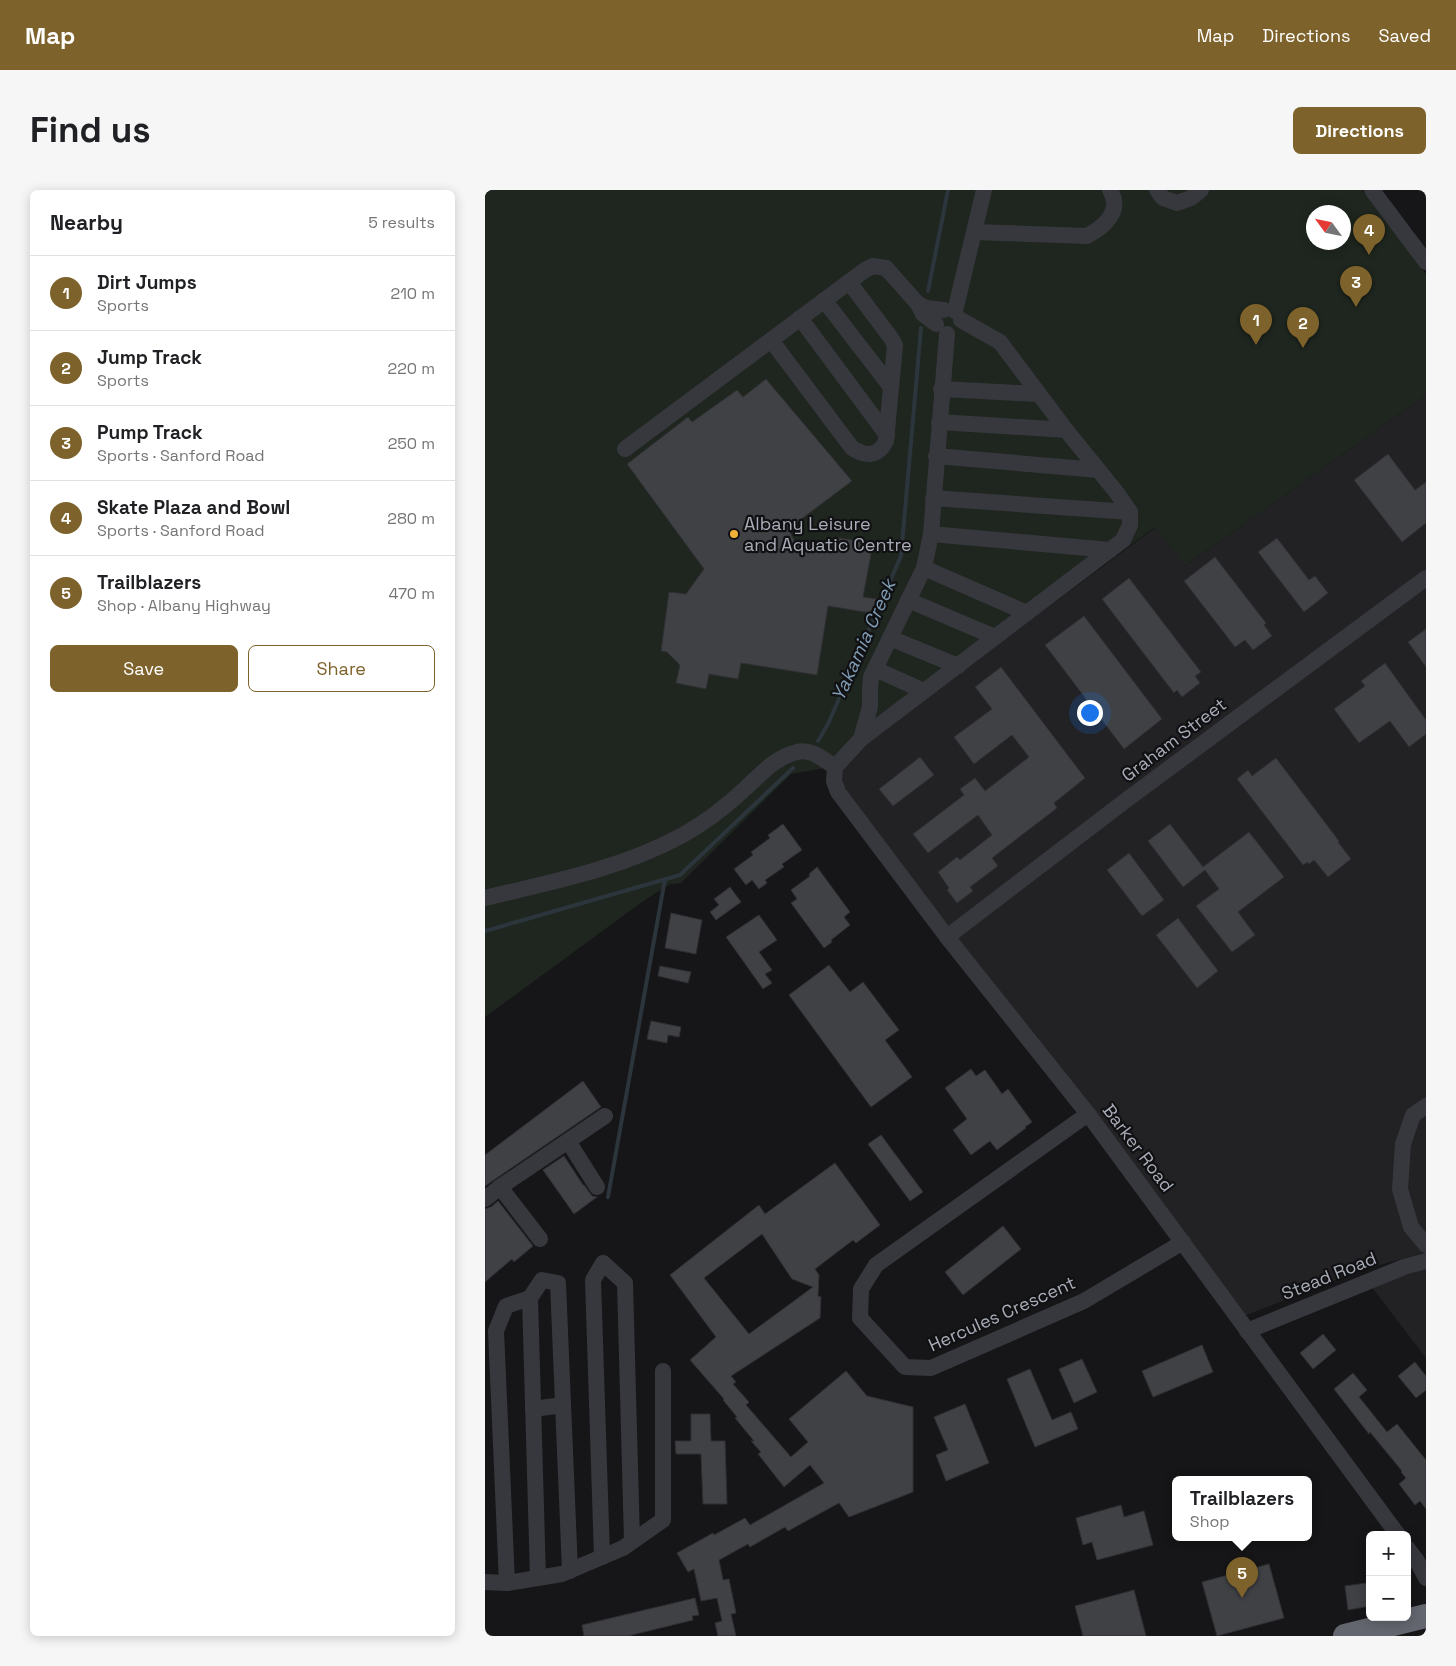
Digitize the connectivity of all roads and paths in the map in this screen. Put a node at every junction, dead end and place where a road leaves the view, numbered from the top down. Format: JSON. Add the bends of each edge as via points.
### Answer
{"nodes":[{"id":1,"x":984,"y":190,"type":"edge"},
{"id":2,"x":1111,"y":190,"type":"edge"},
{"id":3,"x":1157,"y":190,"type":"edge"},
{"id":4,"x":1201,"y":190,"type":"edge"},
{"id":5,"x":1372,"y":190,"type":"edge"},
{"id":6,"x":974,"y":232,"type":"junction"},
{"id":7,"x":1426,"y":262,"type":"edge"},
{"id":8,"x":849,"y":282,"type":"junction"},
{"id":9,"x":824,"y":300,"type":"junction"},
{"id":10,"x":800,"y":318,"type":"junction"},
{"id":11,"x":949,"y":320,"type":"junction"},
{"id":12,"x":771,"y":340,"type":"junction"},
{"id":13,"x":891,"y":387,"type":"junction"},
{"id":14,"x":941,"y":389,"type":"junction"},
{"id":15,"x":1039,"y":394,"type":"junction"},
{"id":16,"x":939,"y":422,"type":"junction"},
{"id":17,"x":1066,"y":430,"type":"junction"},
{"id":18,"x":887,"y":435,"type":"junction"},
{"id":19,"x":625,"y":448,"type":"dead end"},
{"id":20,"x":936,"y":456,"type":"junction"},
{"id":21,"x":1098,"y":470,"type":"junction"},
{"id":22,"x":933,"y":498,"type":"junction"},
{"id":23,"x":1130,"y":512,"type":"junction"},
{"id":24,"x":931,"y":534,"type":"junction"},
{"id":25,"x":1110,"y":550,"type":"junction"},
{"id":26,"x":924,"y":568,"type":"junction"},
{"id":27,"x":1426,"y":578,"type":"edge"},
{"id":28,"x":908,"y":600,"type":"junction"},
{"id":29,"x":1027,"y":613,"type":"junction"},
{"id":30,"x":995,"y":637,"type":"junction"},
{"id":31,"x":890,"y":638,"type":"junction"},
{"id":32,"x":957,"y":666,"type":"junction"},
{"id":33,"x":875,"y":669,"type":"junction"},
{"id":34,"x":924,"y":691,"type":"junction"},
{"id":35,"x":870,"y":693,"type":"junction"},
{"id":36,"x":895,"y":713,"type":"junction"},
{"id":37,"x":861,"y":739,"type":"junction"},
{"id":38,"x":835,"y":767,"type":"junction"},
{"id":39,"x":485,"y":898,"type":"edge"},
{"id":40,"x":947,"y":937,"type":"junction"},
{"id":41,"x":1426,"y":1106,"type":"edge"},
{"id":42,"x":1087,"y":1114,"type":"junction"},
{"id":43,"x":605,"y":1116,"type":"dead end"},
{"id":44,"x":568,"y":1141,"type":"junction"},
{"id":45,"x":500,"y":1187,"type":"junction"},
{"id":46,"x":597,"y":1187,"type":"dead end"},
{"id":47,"x":485,"y":1199,"type":"edge"},
{"id":48,"x":540,"y":1238,"type":"dead end"},
{"id":49,"x":1183,"y":1242,"type":"junction"},
{"id":50,"x":1426,"y":1245,"type":"edge"},
{"id":51,"x":1426,"y":1262,"type":"edge"},
{"id":52,"x":531,"y":1298,"type":"junction"},
{"id":53,"x":491,"y":1330,"type":"edge"},
{"id":54,"x":1247,"y":1331,"type":"junction"},
{"id":55,"x":663,"y":1371,"type":"dead end"},
{"id":56,"x":563,"y":1405,"type":"junction"},
{"id":57,"x":533,"y":1409,"type":"junction"},
{"id":58,"x":1395,"y":1531,"type":"edge"},
{"id":59,"x":633,"y":1541,"type":"junction"},
{"id":60,"x":1411,"y":1553,"type":"edge"},
{"id":61,"x":602,"y":1557,"type":"junction"},
{"id":62,"x":570,"y":1571,"type":"junction"},
{"id":63,"x":538,"y":1578,"type":"junction"},
{"id":64,"x":1426,"y":1578,"type":"edge"},
{"id":65,"x":485,"y":1582,"type":"edge"},
{"id":66,"x":507,"y":1582,"type":"junction"},
{"id":67,"x":1426,"y":1616,"type":"edge"},
{"id":68,"x":1345,"y":1636,"type":"edge"}],
"edges":[{"from":1,"to":6,"type":"street"},
{"from":2,"to":6,"type":"street","via":[[1113,212],[1108,222],[1087,236]]},
{"from":3,"to":4,"type":"street","via":[[1163,198],[1177,203]]},
{"from":5,"to":7,"type":"street"},
{"from":6,"to":11,"type":"street"},
{"from":8,"to":9,"type":"street"},
{"from":8,"to":11,"type":"street","via":[[873,266],[882,266],[890,270],[923,314]]},
{"from":8,"to":13,"type":"street","via":[[895,345]]},
{"from":9,"to":10,"type":"street"},
{"from":9,"to":13,"type":"street"},
{"from":10,"to":12,"type":"street"},
{"from":10,"to":18,"type":"street"},
{"from":11,"to":14,"type":"street"},
{"from":11,"to":15,"type":"street","via":[[1000,342]]},
{"from":12,"to":18,"type":"street","via":[[852,448],[871,455],[883,447]]},
{"from":12,"to":19,"type":"street"},
{"from":13,"to":18,"type":"street"},
{"from":14,"to":15,"type":"street"},
{"from":14,"to":16,"type":"street"},
{"from":15,"to":17,"type":"street"},
{"from":16,"to":17,"type":"street"},
{"from":16,"to":20,"type":"street"},
{"from":17,"to":21,"type":"street"},
{"from":20,"to":21,"type":"street"},
{"from":20,"to":22,"type":"street"},
{"from":21,"to":23,"type":"street"},
{"from":22,"to":23,"type":"street"},
{"from":22,"to":24,"type":"street"},
{"from":23,"to":25,"type":"street","via":[[1130,525],[1123,540]]},
{"from":24,"to":25,"type":"street"},
{"from":24,"to":26,"type":"street"},
{"from":25,"to":29,"type":"street"},
{"from":26,"to":28,"type":"street"},
{"from":26,"to":29,"type":"street"},
{"from":27,"to":40,"type":"street","name":"Graham Street"},
{"from":28,"to":30,"type":"street"},
{"from":28,"to":31,"type":"street"},
{"from":29,"to":30,"type":"street"},
{"from":30,"to":32,"type":"street"},
{"from":31,"to":32,"type":"street"},
{"from":31,"to":33,"type":"street"},
{"from":32,"to":34,"type":"street"},
{"from":33,"to":34,"type":"street"},
{"from":33,"to":35,"type":"street"},
{"from":34,"to":36,"type":"street"},
{"from":35,"to":36,"type":"street"},
{"from":35,"to":37,"type":"street"},
{"from":36,"to":37,"type":"street"},
{"from":37,"to":38,"type":"street"},
{"from":38,"to":39,"type":"street","via":[[812,752],[798,751],[772,763],[714,815],[682,836],[640,856],[555,882]]},
{"from":38,"to":40,"type":"street","name":"Barker Road","via":[[834,781],[838,792]]},
{"from":40,"to":42,"type":"street","name":"Barker Road"},
{"from":41,"to":50,"type":"street","via":[[1413,1116],[1403,1144],[1400,1189],[1411,1227]]},
{"from":42,"to":49,"type":"street","name":"Barker Road"},
{"from":42,"to":49,"type":"street","name":"Hercules Crescent","via":[[876,1265],[861,1289],[860,1318],[905,1366],[931,1368],[1084,1301]]},
{"from":43,"to":44,"type":"street"},
{"from":44,"to":45,"type":"street"},
{"from":44,"to":46,"type":"street"},
{"from":45,"to":47,"type":"street"},
{"from":45,"to":48,"type":"street"},
{"from":49,"to":54,"type":"street","name":"Barker Road"},
{"from":51,"to":54,"type":"street","name":"Stead Road"},
{"from":52,"to":53,"type":"street","via":[[506,1306]]},
{"from":52,"to":56,"type":"street","via":[[542,1280],[558,1283]]},
{"from":52,"to":57,"type":"street"},
{"from":53,"to":66,"type":"street"},
{"from":54,"to":58,"type":"street","name":"Barker Road"},
{"from":55,"to":59,"type":"street","via":[[663,1520]]},
{"from":56,"to":57,"type":"street"},
{"from":56,"to":62,"type":"street"},
{"from":57,"to":63,"type":"street"},
{"from":59,"to":61,"type":"street"},
{"from":59,"to":61,"type":"street","via":[[625,1283],[603,1263],[593,1280]]},
{"from":60,"to":64,"type":"street"},
{"from":61,"to":62,"type":"street"},
{"from":62,"to":63,"type":"street"},
{"from":63,"to":66,"type":"street"},
{"from":65,"to":66,"type":"street"},
{"from":67,"to":68,"type":"highway"}]}
